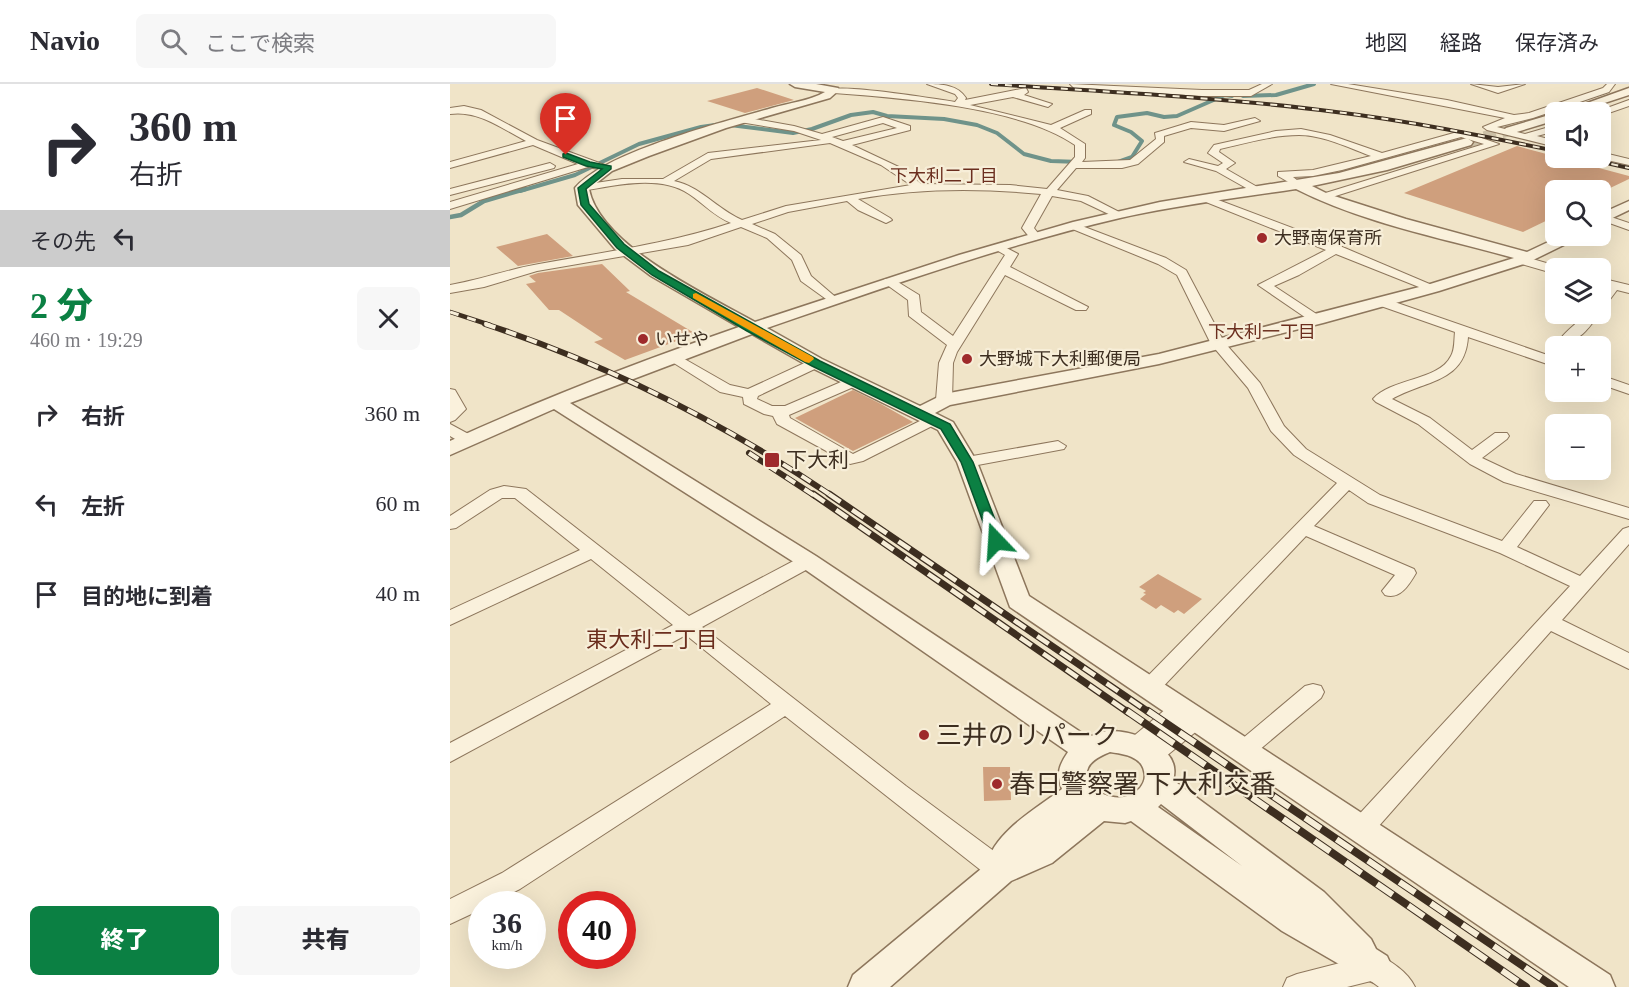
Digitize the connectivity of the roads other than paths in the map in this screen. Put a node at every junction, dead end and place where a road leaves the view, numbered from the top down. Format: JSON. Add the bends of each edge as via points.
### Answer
{"nodes":[{"id":1,"x":795,"y":84,"type":"edge"},
{"id":2,"x":864,"y":84,"type":"edge"},
{"id":3,"x":931,"y":84,"type":"edge"},
{"id":4,"x":1063,"y":84,"type":"edge"},
{"id":5,"x":1075,"y":84,"type":"edge"},
{"id":6,"x":1268,"y":84,"type":"edge"},
{"id":7,"x":1337,"y":84,"type":"edge"},
{"id":8,"x":1474,"y":84,"type":"edge"},
{"id":9,"x":1521,"y":84,"type":"edge"},
{"id":10,"x":1611,"y":84,"type":"edge"},
{"id":11,"x":834,"y":90,"type":"junction"},
{"id":12,"x":1629,"y":91,"type":"edge"},
{"id":13,"x":1597,"y":102,"type":"edge"},
{"id":14,"x":1629,"y":103,"type":"edge"},
{"id":15,"x":958,"y":104,"type":"junction"},
{"id":16,"x":1048,"y":104,"type":"dead end"},
{"id":17,"x":1611,"y":109,"type":"edge"},
{"id":18,"x":450,"y":111,"type":"edge"},
{"id":19,"x":1088,"y":112,"type":"dead end"},
{"id":20,"x":1545,"y":118,"type":"edge"},
{"id":21,"x":1255,"y":121,"type":"dead end"},
{"id":22,"x":734,"y":123,"type":"junction"},
{"id":23,"x":1512,"y":124,"type":"junction"},
{"id":24,"x":1052,"y":128,"type":"junction"},
{"id":25,"x":1545,"y":131,"type":"edge"},
{"id":26,"x":816,"y":135,"type":"junction"},
{"id":27,"x":1527,"y":137,"type":"junction"},
{"id":28,"x":1545,"y":141,"type":"edge"},
{"id":29,"x":534,"y":142,"type":"junction"},
{"id":30,"x":1467,"y":142,"type":"tunnel mouth"},
{"id":31,"x":836,"y":143,"type":"junction"},
{"id":32,"x":1381,"y":156,"type":"junction"},
{"id":33,"x":1611,"y":158,"type":"edge"},
{"id":34,"x":1076,"y":162,"type":"junction"},
{"id":35,"x":1189,"y":162,"type":"dead end"},
{"id":36,"x":1629,"y":162,"type":"edge"},
{"id":37,"x":585,"y":163,"type":"junction"},
{"id":38,"x":450,"y":165,"type":"edge"},
{"id":39,"x":608,"y":168,"type":"junction"},
{"id":40,"x":1219,"y":169,"type":"junction"},
{"id":41,"x":665,"y":182,"type":"junction"},
{"id":42,"x":1297,"y":184,"type":"junction"},
{"id":43,"x":582,"y":188,"type":"junction"},
{"id":44,"x":918,"y":188,"type":"junction"},
{"id":45,"x":1255,"y":190,"type":"junction"},
{"id":46,"x":450,"y":192,"type":"edge"},
{"id":47,"x":1049,"y":192,"type":"junction"},
{"id":48,"x":849,"y":197,"type":"junction"},
{"id":49,"x":1323,"y":197,"type":"junction"},
{"id":50,"x":1204,"y":198,"type":"junction"},
{"id":51,"x":450,"y":206,"type":"edge"},
{"id":52,"x":1627,"y":207,"type":"edge"},
{"id":53,"x":1119,"y":215,"type":"junction"},
{"id":54,"x":1611,"y":215,"type":"edge"},
{"id":55,"x":886,"y":220,"type":"dead end"},
{"id":56,"x":1611,"y":221,"type":"edge"},
{"id":57,"x":740,"y":224,"type":"junction"},
{"id":58,"x":1074,"y":226,"type":"junction"},
{"id":59,"x":1629,"y":226,"type":"edge"},
{"id":60,"x":1035,"y":237,"type":"junction"},
{"id":61,"x":1551,"y":246,"type":"edge"},
{"id":62,"x":999,"y":248,"type":"junction"},
{"id":63,"x":1336,"y":249,"type":"junction"},
{"id":64,"x":629,"y":253,"type":"junction"},
{"id":65,"x":1525,"y":259,"type":"junction"},
{"id":66,"x":1545,"y":266,"type":"edge"},
{"id":67,"x":1003,"y":269,"type":"junction"},
{"id":68,"x":889,"y":282,"type":"junction"},
{"id":69,"x":1611,"y":284,"type":"edge"},
{"id":70,"x":1614,"y":285,"type":"junction"},
{"id":71,"x":1433,"y":288,"type":"junction"},
{"id":72,"x":1611,"y":289,"type":"edge"},
{"id":73,"x":1629,"y":289,"type":"edge"},
{"id":74,"x":450,"y":290,"type":"edge"},
{"id":75,"x":834,"y":300,"type":"junction"},
{"id":76,"x":1383,"y":302,"type":"junction"},
{"id":77,"x":1081,"y":307,"type":"dead end"},
{"id":78,"x":1317,"y":319,"type":"junction"},
{"id":79,"x":1584,"y":324,"type":"edge"},
{"id":80,"x":751,"y":328,"type":"junction"},
{"id":81,"x":1463,"y":329,"type":"junction"},
{"id":82,"x":1571,"y":336,"type":"edge"},
{"id":83,"x":954,"y":344,"type":"junction"},
{"id":84,"x":1218,"y":344,"type":"junction"},
{"id":85,"x":674,"y":357,"type":"junction"},
{"id":86,"x":1545,"y":359,"type":"edge"},
{"id":87,"x":816,"y":363,"type":"junction"},
{"id":88,"x":853,"y":382,"type":"junction"},
{"id":89,"x":1611,"y":383,"type":"edge"},
{"id":90,"x":1629,"y":390,"type":"edge"},
{"id":91,"x":450,"y":393,"type":"edge"},
{"id":92,"x":751,"y":394,"type":"junction"},
{"id":93,"x":944,"y":400,"type":"junction"},
{"id":94,"x":556,"y":402,"type":"junction"},
{"id":95,"x":780,"y":412,"type":"junction"},
{"id":96,"x":450,"y":417,"type":"edge"},
{"id":97,"x":926,"y":417,"type":"junction"},
{"id":98,"x":450,"y":429,"type":"edge"},
{"id":99,"x":1501,"y":436,"type":"dead end"},
{"id":100,"x":468,"y":440,"type":"junction"},
{"id":101,"x":1058,"y":446,"type":"dead end"},
{"id":102,"x":450,"y":449,"type":"edge"},
{"id":103,"x":1472,"y":457,"type":"junction"},
{"id":104,"x":967,"y":462,"type":"junction"},
{"id":105,"x":1346,"y":483,"type":"junction"},
{"id":106,"x":1540,"y":505,"type":"dead end"},
{"id":107,"x":1629,"y":514,"type":"edge"},
{"id":108,"x":450,"y":524,"type":"edge"},
{"id":109,"x":1303,"y":528,"type":"junction"},
{"id":110,"x":1629,"y":533,"type":"edge"},
{"id":111,"x":1506,"y":549,"type":"junction"},
{"id":112,"x":592,"y":551,"type":"junction"},
{"id":113,"x":808,"y":561,"type":"junction"},
{"id":114,"x":1584,"y":585,"type":"junction"},
{"id":115,"x":1392,"y":591,"type":"dead end"},
{"id":116,"x":450,"y":618,"type":"edge"},
{"id":117,"x":1549,"y":622,"type":"junction"},
{"id":118,"x":687,"y":626,"type":"junction"},
{"id":119,"x":1629,"y":662,"type":"edge"},
{"id":120,"x":1149,"y":688,"type":"junction"},
{"id":121,"x":1313,"y":692,"type":"dead end"},
{"id":122,"x":787,"y":704,"type":"junction"},
{"id":123,"x":1188,"y":714,"type":"junction"},
{"id":124,"x":1086,"y":750,"type":"junction"},
{"id":125,"x":1244,"y":750,"type":"junction"},
{"id":126,"x":1144,"y":751,"type":"junction"},
{"id":127,"x":450,"y":753,"type":"edge"},
{"id":128,"x":1159,"y":786,"type":"junction"},
{"id":129,"x":1089,"y":800,"type":"junction"},
{"id":130,"x":1136,"y":808,"type":"junction"},
{"id":131,"x":1361,"y":830,"type":"junction"},
{"id":132,"x":1001,"y":871,"type":"junction"},
{"id":133,"x":450,"y":912,"type":"edge"},
{"id":134,"x":1375,"y":967,"type":"junction"},
{"id":135,"x":865,"y":987,"type":"edge"},
{"id":136,"x":1297,"y":987,"type":"edge"},
{"id":137,"x":1401,"y":987,"type":"edge"},
{"id":138,"x":1599,"y":987,"type":"edge"}],
"edges":[{"from":1,"to":11,"type":"street"},
{"from":2,"to":11,"type":"street"},
{"from":3,"to":15,"type":"street","via":[[958,92],[962,98]]},
{"from":4,"to":5,"type":"street"},
{"from":5,"to":6,"type":"street","via":[[1202,93],[1251,93]]},
{"from":7,"to":23,"type":"street","via":[[1472,106]]},
{"from":8,"to":9,"type":"street","via":[[1498,90]]},
{"from":10,"to":23,"type":"street","via":[[1606,90]]},
{"from":11,"to":15,"type":"street"},
{"from":11,"to":22,"type":"street","via":[[826,96]]},
{"from":12,"to":13,"type":"street"},
{"from":14,"to":17,"type":"street"},
{"from":15,"to":16,"type":"street","via":[[1018,92]]},
{"from":15,"to":24,"type":"street"},
{"from":18,"to":29,"type":"street","via":[[478,112]]},
{"from":19,"to":24,"type":"street"},
{"from":20,"to":23,"type":"street"},
{"from":21,"to":34,"type":"street","via":[[1224,128],[1191,125],[1158,135],[1161,140],[1134,162],[1122,165]]},
{"from":22,"to":26,"type":"street"},
{"from":22,"to":39,"type":"street"},
{"from":23,"to":27,"type":"street","via":[[1488,127]]},
{"from":24,"to":34,"type":"street","via":[[1080,144]]},
{"from":25,"to":27,"type":"street"},
{"from":26,"to":31,"type":"street"},
{"from":26,"to":31,"type":"street","via":[[884,120],[907,128]]},
{"from":27,"to":28,"type":"street"},
{"from":29,"to":37,"type":"street"},
{"from":29,"to":38,"type":"street"},
{"from":30,"to":42,"type":"street","via":[[1405,161]]},
{"from":31,"to":41,"type":"street","via":[[721,150]]},
{"from":31,"to":44,"type":"street","via":[[904,172]]},
{"from":32,"to":40,"type":"street","via":[[1314,133],[1289,132],[1217,147],[1213,153],[1230,164]]},
{"from":32,"to":42,"type":"street","via":[[1313,173],[1282,174]]},
{"from":32,"to":49,"type":"street","via":[[1461,134],[1494,144]]},
{"from":33,"to":36,"type":"street"},
{"from":34,"to":47,"type":"street"},
{"from":35,"to":40,"type":"street"},
{"from":37,"to":39,"type":"street"},
{"from":37,"to":46,"type":"street","via":[[536,169]]},
{"from":37,"to":51,"type":"street"},
{"from":39,"to":43,"type":"street"},
{"from":40,"to":45,"type":"street"},
{"from":41,"to":43,"type":"street","via":[[622,182]]},
{"from":41,"to":57,"type":"street","via":[[692,191],[721,215]]},
{"from":42,"to":45,"type":"street"},
{"from":42,"to":49,"type":"street"},
{"from":43,"to":64,"type":"street","via":[[585,205]]},
{"from":44,"to":47,"type":"street"},
{"from":44,"to":48,"type":"street"},
{"from":45,"to":50,"type":"street"},
{"from":47,"to":53,"type":"street","via":[[1084,198]]},
{"from":47,"to":60,"type":"street","via":[[1028,228]]},
{"from":48,"to":55,"type":"street"},
{"from":48,"to":57,"type":"street","via":[[786,209]]},
{"from":49,"to":65,"type":"street"},
{"from":50,"to":53,"type":"street"},
{"from":50,"to":63,"type":"street"},
{"from":52,"to":54,"type":"street"},
{"from":53,"to":58,"type":"street"},
{"from":56,"to":59,"type":"street"},
{"from":57,"to":64,"type":"street","via":[[688,241]]},
{"from":57,"to":75,"type":"street","via":[[771,236],[797,258],[805,278]]},
{"from":58,"to":60,"type":"street"},
{"from":58,"to":84,"type":"street","via":[[1182,273]]},
{"from":60,"to":62,"type":"street"},
{"from":61,"to":65,"type":"street"},
{"from":62,"to":67,"type":"street","via":[[1012,254]]},
{"from":62,"to":68,"type":"street"},
{"from":63,"to":71,"type":"street"},
{"from":63,"to":78,"type":"street","via":[[1264,285]]},
{"from":64,"to":74,"type":"street","via":[[536,268]]},
{"from":64,"to":80,"type":"street"},
{"from":65,"to":66,"type":"street"},
{"from":65,"to":71,"type":"street"},
{"from":67,"to":77,"type":"street"},
{"from":67,"to":83,"type":"street"},
{"from":68,"to":75,"type":"street"},
{"from":68,"to":83,"type":"street","via":[[914,298],[914,314]]},
{"from":69,"to":70,"type":"street"},
{"from":70,"to":72,"type":"street"},
{"from":70,"to":73,"type":"street"},
{"from":71,"to":76,"type":"street"},
{"from":75,"to":80,"type":"street"},
{"from":76,"to":78,"type":"street"},
{"from":76,"to":81,"type":"street"},
{"from":78,"to":84,"type":"street"},
{"from":79,"to":82,"type":"street"},
{"from":80,"to":85,"type":"street"},
{"from":80,"to":87,"type":"street"},
{"from":81,"to":86,"type":"street"},
{"from":81,"to":103,"type":"street","via":[[1459,356],[1449,367],[1381,399],[1424,421]]},
{"from":83,"to":93,"type":"street","via":[[946,363]]},
{"from":84,"to":93,"type":"street"},
{"from":84,"to":105,"type":"street","via":[[1255,386],[1288,441]]},
{"from":85,"to":92,"type":"street","via":[[725,389]]},
{"from":85,"to":94,"type":"street"},
{"from":87,"to":88,"type":"street"},
{"from":87,"to":92,"type":"street"},
{"from":88,"to":95,"type":"street"},
{"from":88,"to":97,"type":"street"},
{"from":89,"to":90,"type":"street"},
{"from":91,"to":96,"type":"street","via":[[458,409]]},
{"from":92,"to":95,"type":"street","via":[[749,401]]},
{"from":93,"to":97,"type":"street"},
{"from":94,"to":100,"type":"street"},
{"from":94,"to":113,"type":"street"},
{"from":95,"to":97,"type":"street","via":[[783,421],[850,459]]},
{"from":97,"to":104,"type":"street","via":[[946,426]]},
{"from":98,"to":100,"type":"street"},
{"from":99,"to":103,"type":"street"},
{"from":100,"to":102,"type":"street"},
{"from":101,"to":104,"type":"street"},
{"from":103,"to":107,"type":"street","via":[[1521,482]]},
{"from":104,"to":120,"type":"street","via":[[1019,601]]},
{"from":105,"to":109,"type":"street"},
{"from":105,"to":111,"type":"street","via":[[1374,499]]},
{"from":106,"to":111,"type":"street"},
{"from":108,"to":112,"type":"street","via":[[490,497],[512,491],[520,493]]},
{"from":109,"to":115,"type":"street","via":[[1407,573]]},
{"from":109,"to":120,"type":"street"},
{"from":110,"to":114,"type":"street"},
{"from":111,"to":114,"type":"street"},
{"from":112,"to":116,"type":"street"},
{"from":112,"to":118,"type":"street"},
{"from":113,"to":118,"type":"street"},
{"from":113,"to":124,"type":"street"},
{"from":114,"to":117,"type":"street"},
{"from":117,"to":119,"type":"street"},
{"from":117,"to":131,"type":"street"},
{"from":118,"to":122,"type":"street"},
{"from":118,"to":127,"type":"street"},
{"from":120,"to":123,"type":"street"},
{"from":121,"to":125,"type":"street"},
{"from":122,"to":132,"type":"street"},
{"from":122,"to":133,"type":"street","via":[[512,881]]},
{"from":123,"to":125,"type":"street"},
{"from":123,"to":126,"type":"street"},
{"from":124,"to":126,"type":"street","via":[[1110,741]]},
{"from":124,"to":129,"type":"street","via":[[1073,770],[1074,781]]},
{"from":125,"to":131,"type":"street"},
{"from":126,"to":128,"type":"street","via":[[1158,765]]},
{"from":128,"to":130,"type":"street","via":[[1146,803]]},
{"from":128,"to":134,"type":"street","via":[[1313,902]]},
{"from":129,"to":130,"type":"street","via":[[1118,810]]},
{"from":129,"to":132,"type":"street","via":[[1032,860]]},
{"from":130,"to":134,"type":"street","via":[[1294,921]]},
{"from":131,"to":138,"type":"street"},
{"from":132,"to":135,"type":"street"},
{"from":134,"to":136,"type":"street"},
{"from":134,"to":137,"type":"street"}]}
